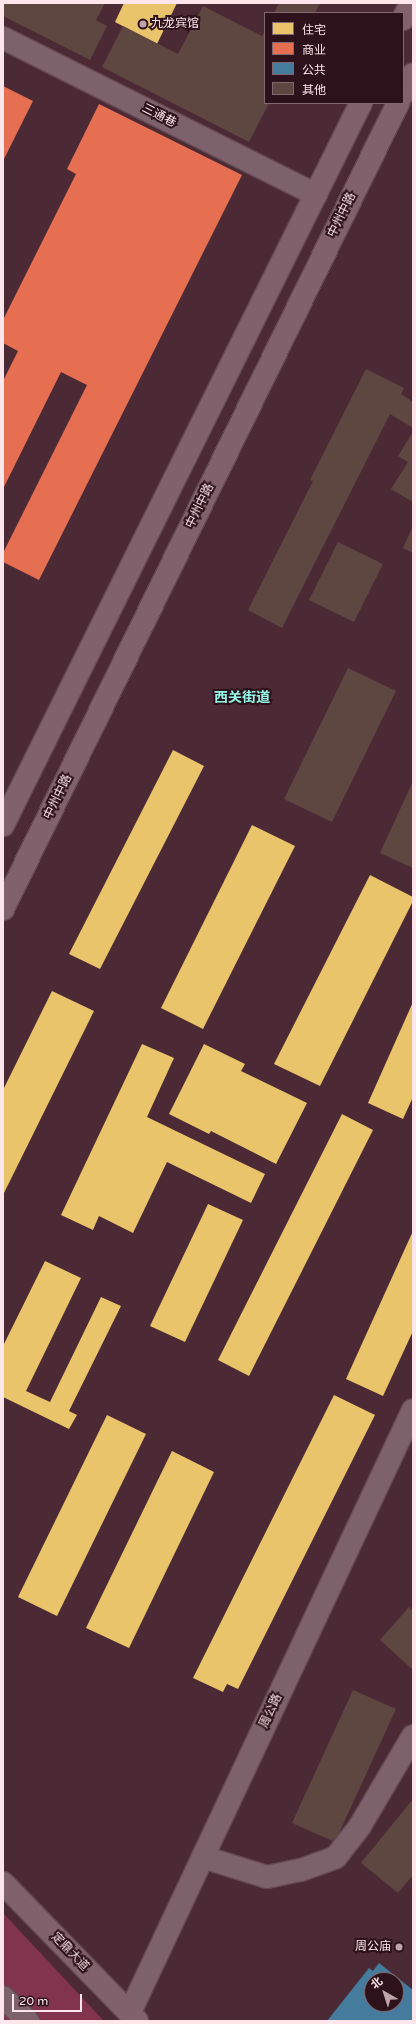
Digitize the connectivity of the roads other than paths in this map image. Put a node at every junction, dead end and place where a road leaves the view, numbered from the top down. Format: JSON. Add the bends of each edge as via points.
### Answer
{"nodes":[{"id":1,"x":411,"y":3,"type":"edge"},
{"id":2,"x":404,"y":17,"type":"edge"},
{"id":3,"x":3,"y":38,"type":"edge"},
{"id":4,"x":413,"y":74,"type":"edge"},
{"id":5,"x":404,"y":92,"type":"edge"},
{"id":6,"x":361,"y":104,"type":"edge"},
{"id":7,"x":398,"y":104,"type":"edge"},
{"id":8,"x":316,"y":195,"type":"junction"},
{"id":9,"x":3,"y":825,"type":"edge"},
{"id":10,"x":3,"y":909,"type":"edge"},
{"id":11,"x":413,"y":1410,"type":"edge"},
{"id":12,"x":413,"y":1736,"type":"edge"},
{"id":13,"x":203,"y":1857,"type":"junction"},
{"id":14,"x":3,"y":1883,"type":"edge"},
{"id":15,"x":3,"y":1997,"type":"edge"},
{"id":16,"x":133,"y":2017,"type":"edge"},
{"id":17,"x":28,"y":2021,"type":"edge"}],
"edges":[{"from":1,"to":2,"type":"main road"},
{"from":3,"to":8,"type":"street","name":"三通巷"},
{"from":4,"to":5,"type":"main road"},
{"from":6,"to":8,"type":"main road"},
{"from":7,"to":10,"type":"main road","name":"中州中路"},
{"from":8,"to":9,"type":"main road"},
{"from":11,"to":13,"type":"street","name":"周公路"},
{"from":12,"to":13,"type":"street","via":[[360,1826],[336,1857],[301,1870],[267,1877]]},
{"from":13,"to":16,"type":"street","name":"周公路"},
{"from":14,"to":16,"type":"main road","name":"定鼎大道"},
{"from":15,"to":17,"type":"street"}]}
